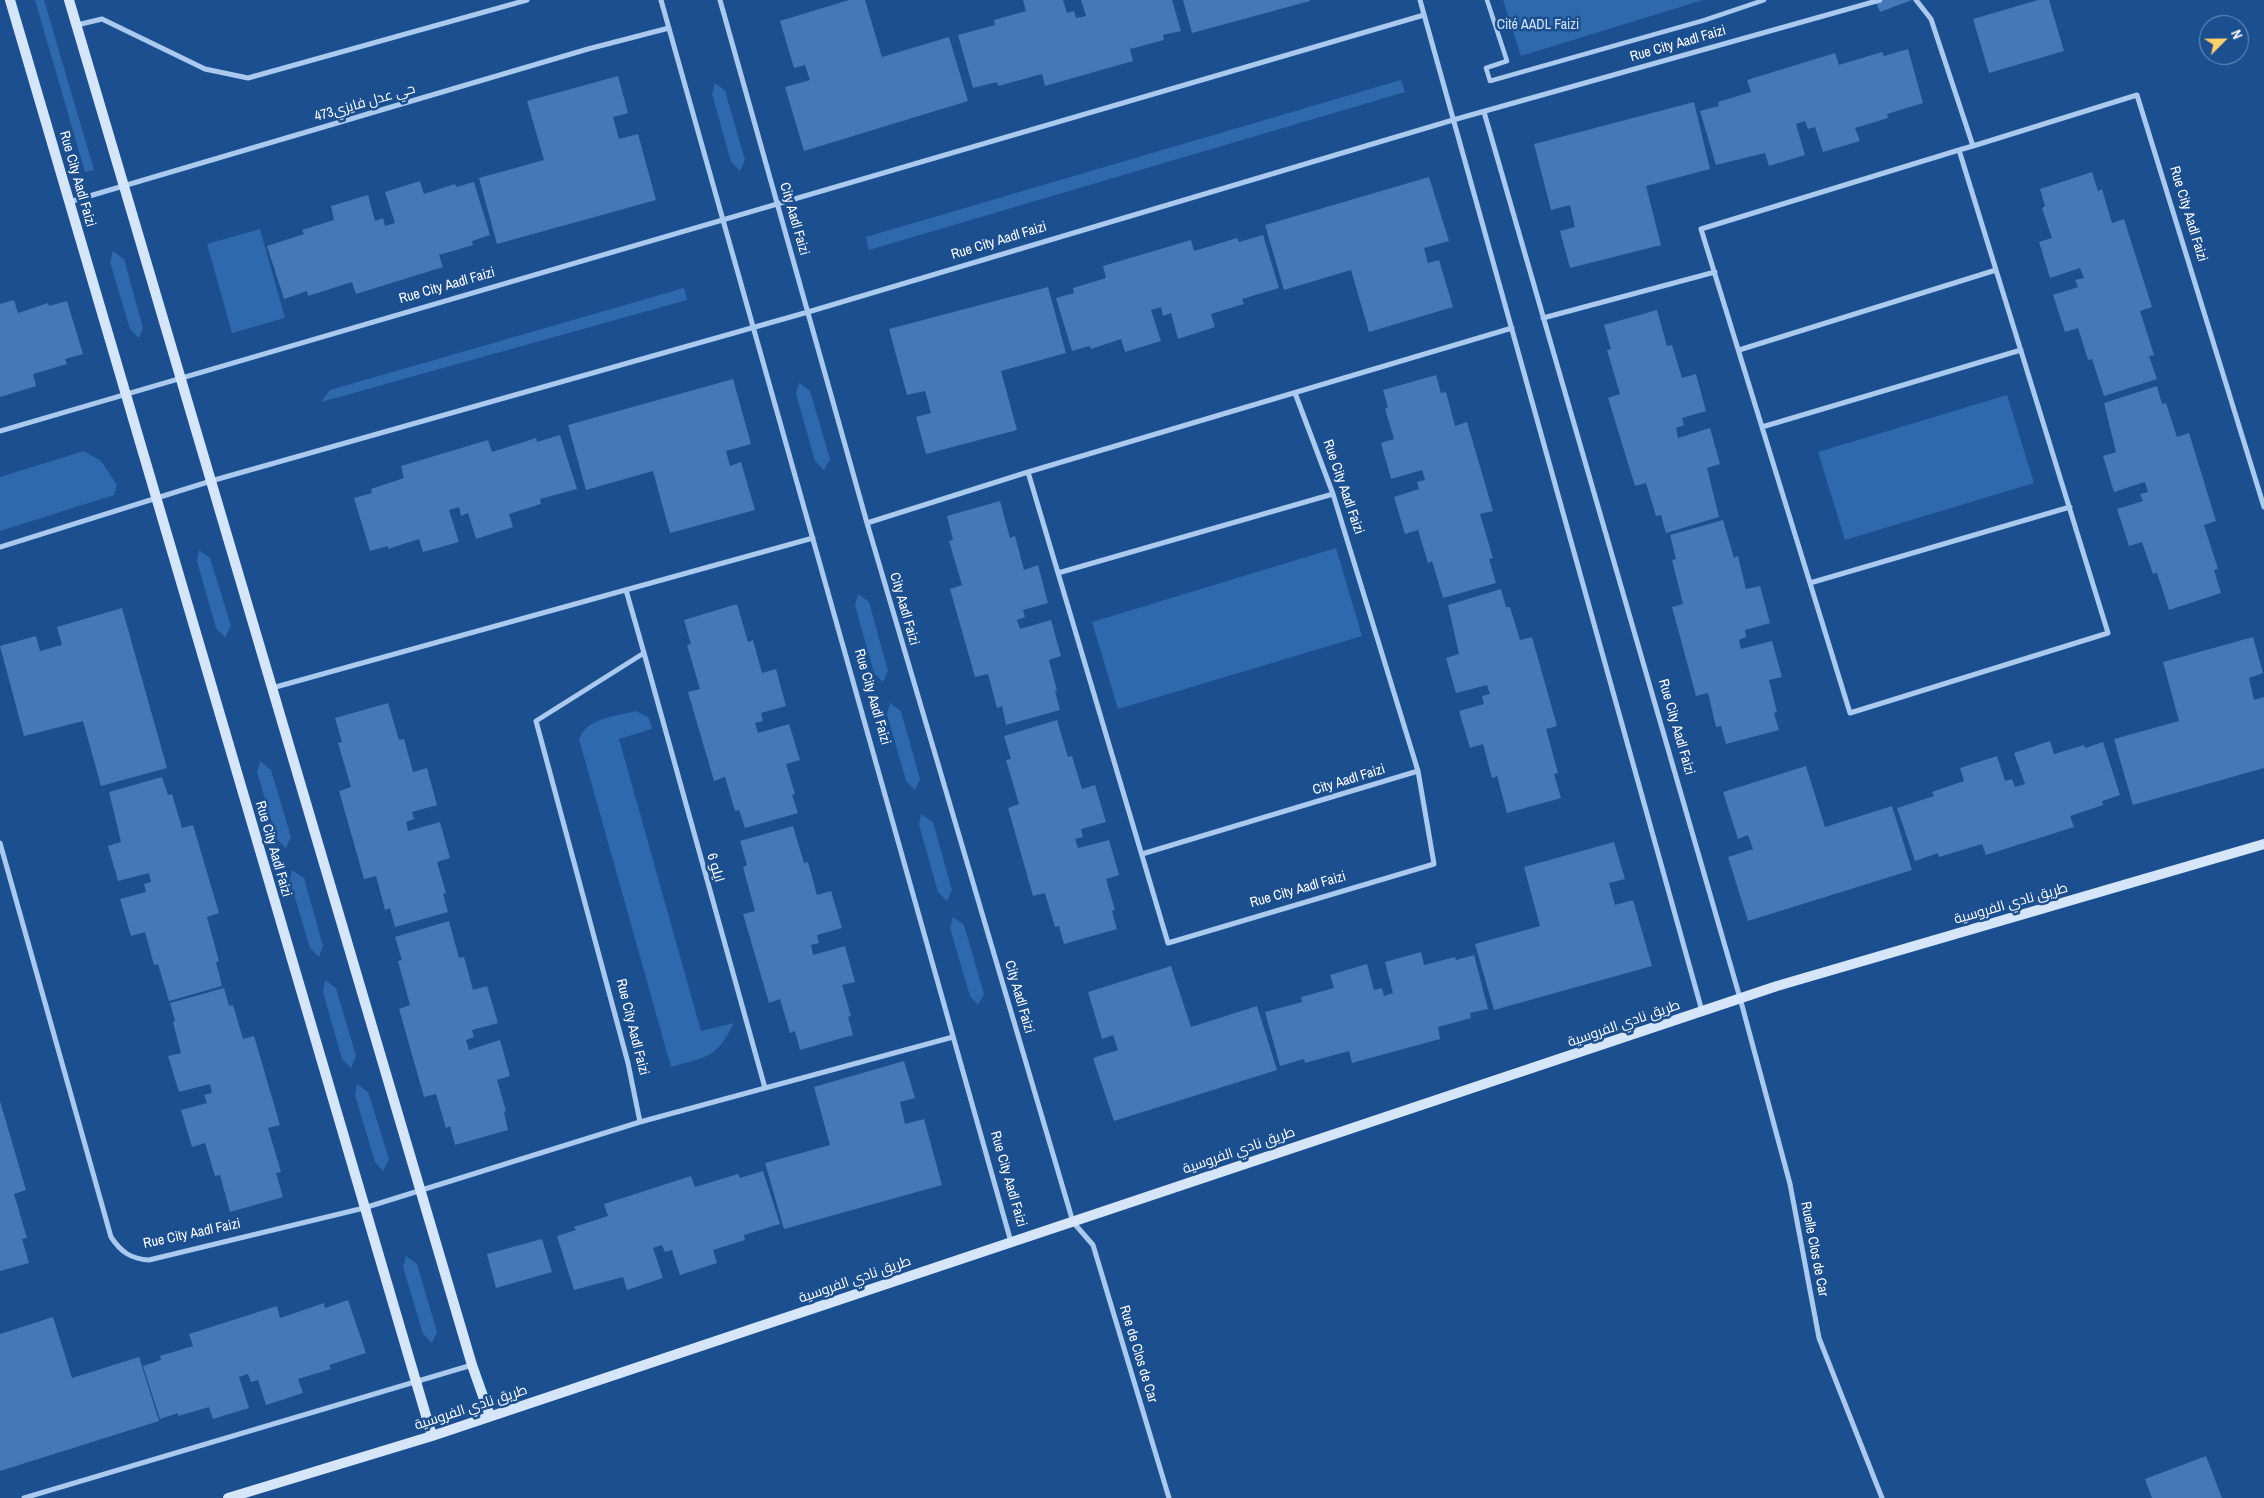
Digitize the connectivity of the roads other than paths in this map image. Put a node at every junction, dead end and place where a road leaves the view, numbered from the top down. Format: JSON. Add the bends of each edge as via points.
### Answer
{"nodes":[{"id":1,"x":10,"y":0,"type":"edge"},
{"id":2,"x":69,"y":0,"type":"edge"},
{"id":3,"x":527,"y":0,"type":"edge"},
{"id":4,"x":661,"y":0,"type":"edge"},
{"id":5,"x":720,"y":0,"type":"edge"},
{"id":6,"x":1420,"y":0,"type":"edge"},
{"id":7,"x":1487,"y":0,"type":"edge"},
{"id":8,"x":1764,"y":0,"type":"edge"},
{"id":9,"x":1880,"y":0,"type":"edge"},
{"id":10,"x":1916,"y":0,"type":"edge"},
{"id":11,"x":1424,"y":15,"type":"junction"},
{"id":12,"x":76,"y":25,"type":"junction"},
{"id":13,"x":669,"y":28,"type":"junction"},
{"id":14,"x":1484,"y":112,"type":"junction"},
{"id":15,"x":1453,"y":120,"type":"junction"},
{"id":16,"x":1972,"y":146,"type":"junction"},
{"id":17,"x":1959,"y":150,"type":"junction"},
{"id":18,"x":123,"y":186,"type":"junction"},
{"id":19,"x":69,"y":202,"type":"junction"},
{"id":20,"x":778,"y":206,"type":"junction"},
{"id":21,"x":723,"y":222,"type":"junction"},
{"id":22,"x":1996,"y":270,"type":"junction"},
{"id":23,"x":1715,"y":272,"type":"junction"},
{"id":24,"x":808,"y":312,"type":"junction"},
{"id":25,"x":1544,"y":318,"type":"junction"},
{"id":26,"x":752,"y":326,"type":"junction"},
{"id":27,"x":1512,"y":328,"type":"junction"},
{"id":28,"x":1739,"y":350,"type":"junction"},
{"id":29,"x":2021,"y":350,"type":"junction"},
{"id":30,"x":179,"y":380,"type":"junction"},
{"id":31,"x":1295,"y":393,"type":"junction"},
{"id":32,"x":126,"y":395,"type":"junction"},
{"id":33,"x":1762,"y":427,"type":"junction"},
{"id":34,"x":0,"y":432,"type":"edge"},
{"id":35,"x":1028,"y":472,"type":"junction"},
{"id":36,"x":211,"y":481,"type":"junction"},
{"id":37,"x":1333,"y":494,"type":"junction"},
{"id":38,"x":156,"y":498,"type":"junction"},
{"id":39,"x":2264,"y":506,"type":"edge"},
{"id":40,"x":2070,"y":507,"type":"junction"},
{"id":41,"x":867,"y":523,"type":"junction"},
{"id":42,"x":813,"y":538,"type":"junction"},
{"id":43,"x":0,"y":546,"type":"edge"},
{"id":44,"x":1058,"y":573,"type":"junction"},
{"id":45,"x":1810,"y":583,"type":"junction"},
{"id":46,"x":626,"y":590,"type":"junction"},
{"id":47,"x":644,"y":654,"type":"junction"},
{"id":48,"x":272,"y":688,"type":"junction"},
{"id":49,"x":1418,"y":771,"type":"junction"},
{"id":50,"x":0,"y":843,"type":"edge"},
{"id":51,"x":2264,"y":844,"type":"edge"},
{"id":52,"x":1142,"y":854,"type":"junction"},
{"id":53,"x":1740,"y":998,"type":"junction"},
{"id":54,"x":1702,"y":1012,"type":"junction"},
{"id":55,"x":953,"y":1037,"type":"junction"},
{"id":56,"x":765,"y":1088,"type":"junction"},
{"id":57,"x":640,"y":1122,"type":"junction"},
{"id":58,"x":421,"y":1191,"type":"junction"},
{"id":59,"x":364,"y":1208,"type":"junction"},
{"id":60,"x":1074,"y":1222,"type":"junction"},
{"id":61,"x":1011,"y":1242,"type":"junction"},
{"id":62,"x":472,"y":1365,"type":"junction"},
{"id":63,"x":415,"y":1382,"type":"junction"},
{"id":64,"x":490,"y":1416,"type":"junction"},
{"id":65,"x":432,"y":1436,"type":"junction"},
{"id":66,"x":24,"y":1498,"type":"edge"},
{"id":67,"x":228,"y":1498,"type":"edge"},
{"id":68,"x":1169,"y":1498,"type":"edge"},
{"id":69,"x":1882,"y":1498,"type":"edge"}],
"edges":[{"from":1,"to":19,"type":"main road","name":"Rue City Aadl Faizi"},
{"from":2,"to":12,"type":"main road"},
{"from":3,"to":12,"type":"street","via":[[248,78],[205,69],[102,19]]},
{"from":4,"to":13,"type":"street","name":"Rue City Aadl Faizi"},
{"from":5,"to":20,"type":"street","name":"City Aadl Faizi"},
{"from":6,"to":11,"type":"street"},
{"from":7,"to":8,"type":"street","via":[[1507,61],[1486,68],[1490,81]]},
{"from":9,"to":14,"type":"street","name":"Rue City Aadl Faizi"},
{"from":10,"to":16,"type":"street","via":[[1931,19]]},
{"from":11,"to":15,"type":"street"},
{"from":11,"to":20,"type":"street","name":"Rue City Aadl Faizi"},
{"from":12,"to":18,"type":"main road"},
{"from":13,"to":18,"type":"street","name":"473حي عدل فايزي","via":[[578,51]]},
{"from":13,"to":21,"type":"street","name":"Rue City Aadl Faizi"},
{"from":14,"to":15,"type":"street","name":"Rue City Aadl Faizi"},
{"from":14,"to":25,"type":"street","name":"Rue City Aadl Faizi"},
{"from":15,"to":24,"type":"street","name":"Rue City Aadl Faizi"},
{"from":15,"to":27,"type":"street"},
{"from":16,"to":17,"type":"street","name":"Rue City Aadl Faizi"},
{"from":16,"to":39,"type":"street","name":"Rue City Aadl Faizi","via":[[2137,95]]},
{"from":17,"to":22,"type":"street","name":"Rue City Aadl Faizi"},
{"from":17,"to":23,"type":"street","name":"Rue City Aadl Faizi","via":[[1701,229]]},
{"from":18,"to":19,"type":"street","name":"473حي عدل فايزي"},
{"from":18,"to":30,"type":"main road"},
{"from":19,"to":32,"type":"main road","name":"Rue City Aadl Faizi"},
{"from":20,"to":21,"type":"street","name":"Rue City Aadl Faizi"},
{"from":20,"to":24,"type":"street","name":"City Aadl Faizi"},
{"from":21,"to":26,"type":"street","name":"Rue City Aadl Faizi"},
{"from":21,"to":30,"type":"street","name":"Rue City Aadl Faizi"},
{"from":22,"to":28,"type":"street"},
{"from":22,"to":29,"type":"street","name":"Rue City Aadl Faizi"},
{"from":23,"to":25,"type":"street"},
{"from":23,"to":28,"type":"street","name":"Rue City Aadl Faizi"},
{"from":24,"to":26,"type":"street","name":"Rue City Aadl Faizi"},
{"from":24,"to":41,"type":"street","name":"City Aadl Faizi"},
{"from":25,"to":53,"type":"street","name":"Rue City Aadl Faizi"},
{"from":26,"to":36,"type":"street","name":"Rue City Aadl Faizi"},
{"from":26,"to":42,"type":"street","name":"Rue City Aadl Faizi"},
{"from":27,"to":31,"type":"street"},
{"from":27,"to":54,"type":"street"},
{"from":28,"to":33,"type":"street","name":"Rue City Aadl Faizi"},
{"from":29,"to":33,"type":"street"},
{"from":29,"to":40,"type":"street","name":"Rue City Aadl Faizi"},
{"from":30,"to":32,"type":"street","name":"Rue City Aadl Faizi"},
{"from":30,"to":36,"type":"main road"},
{"from":31,"to":35,"type":"street"},
{"from":31,"to":37,"type":"street","name":"Rue City Aadl Faizi"},
{"from":32,"to":34,"type":"street","name":"Rue City Aadl Faizi"},
{"from":32,"to":38,"type":"main road","name":"Rue City Aadl Faizi"},
{"from":33,"to":45,"type":"street","name":"Rue City Aadl Faizi"},
{"from":35,"to":41,"type":"street"},
{"from":35,"to":44,"type":"street","name":"Rue City Aadl Faizi"},
{"from":36,"to":38,"type":"street","name":"Rue City Aadl Faizi"},
{"from":36,"to":48,"type":"main road"},
{"from":37,"to":44,"type":"street"},
{"from":37,"to":49,"type":"street","name":"Rue City Aadl Faizi"},
{"from":38,"to":43,"type":"street","name":"Rue City Aadl Faizi"},
{"from":38,"to":59,"type":"main road","name":"Rue City Aadl Faizi"},
{"from":40,"to":45,"type":"street"},
{"from":40,"to":45,"type":"street","name":"Rue City Aadl Faizi","via":[[2108,633],[1850,712]]},
{"from":41,"to":60,"type":"street","name":"City Aadl Faizi"},
{"from":42,"to":46,"type":"street"},
{"from":42,"to":55,"type":"street","name":"Rue City Aadl Faizi"},
{"from":44,"to":52,"type":"street","name":"Rue City Aadl Faizi"},
{"from":46,"to":47,"type":"street"},
{"from":46,"to":48,"type":"street"},
{"from":47,"to":56,"type":"street","name":"ايلو 6"},
{"from":47,"to":57,"type":"street","name":"Rue City Aadl Faizi","via":[[536,721],[628,1063]]},
{"from":48,"to":58,"type":"main road"},
{"from":49,"to":52,"type":"street","name":"City Aadl Faizi"},
{"from":49,"to":52,"type":"street","name":"Rue City Aadl Faizi","via":[[1434,864],[1168,943]]},
{"from":50,"to":59,"type":"street","name":"Rue City Aadl Faizi","via":[[112,1237],[118,1247],[137,1259],[149,1260]]},
{"from":51,"to":53,"type":"main road","name":"طريق نادي الفروسية"},
{"from":53,"to":54,"type":"main road","name":"طريق نادي الفروسية"},
{"from":53,"to":69,"type":"street","name":"Ruelle Clos de Car","via":[[1790,1184],[1819,1338]]},
{"from":54,"to":60,"type":"main road","name":"طريق نادي الفروسية"},
{"from":55,"to":56,"type":"street","name":"Rue City Aadl Faizi"},
{"from":55,"to":61,"type":"street","name":"Rue City Aadl Faizi"},
{"from":56,"to":57,"type":"street","name":"Rue City Aadl Faizi"},
{"from":57,"to":58,"type":"street","name":"Rue City Aadl Faizi"},
{"from":58,"to":59,"type":"street","name":"Rue City Aadl Faizi"},
{"from":58,"to":62,"type":"main road"},
{"from":59,"to":63,"type":"main road","name":"Rue City Aadl Faizi"},
{"from":60,"to":61,"type":"main road","name":"طريق نادي الفروسية"},
{"from":60,"to":68,"type":"street","name":"Rue de Clos de Car","via":[[1094,1245]]},
{"from":61,"to":64,"type":"main road","name":"طريق نادي الفروسية"},
{"from":62,"to":63,"type":"street"},
{"from":62,"to":64,"type":"main road"},
{"from":63,"to":65,"type":"main road","name":"Rue City Aadl Faizi"},
{"from":63,"to":66,"type":"street"},
{"from":64,"to":65,"type":"main road","name":"طريق نادي الفروسية"},
{"from":65,"to":67,"type":"main road","name":"طريق نادي الفروسية"}]}
